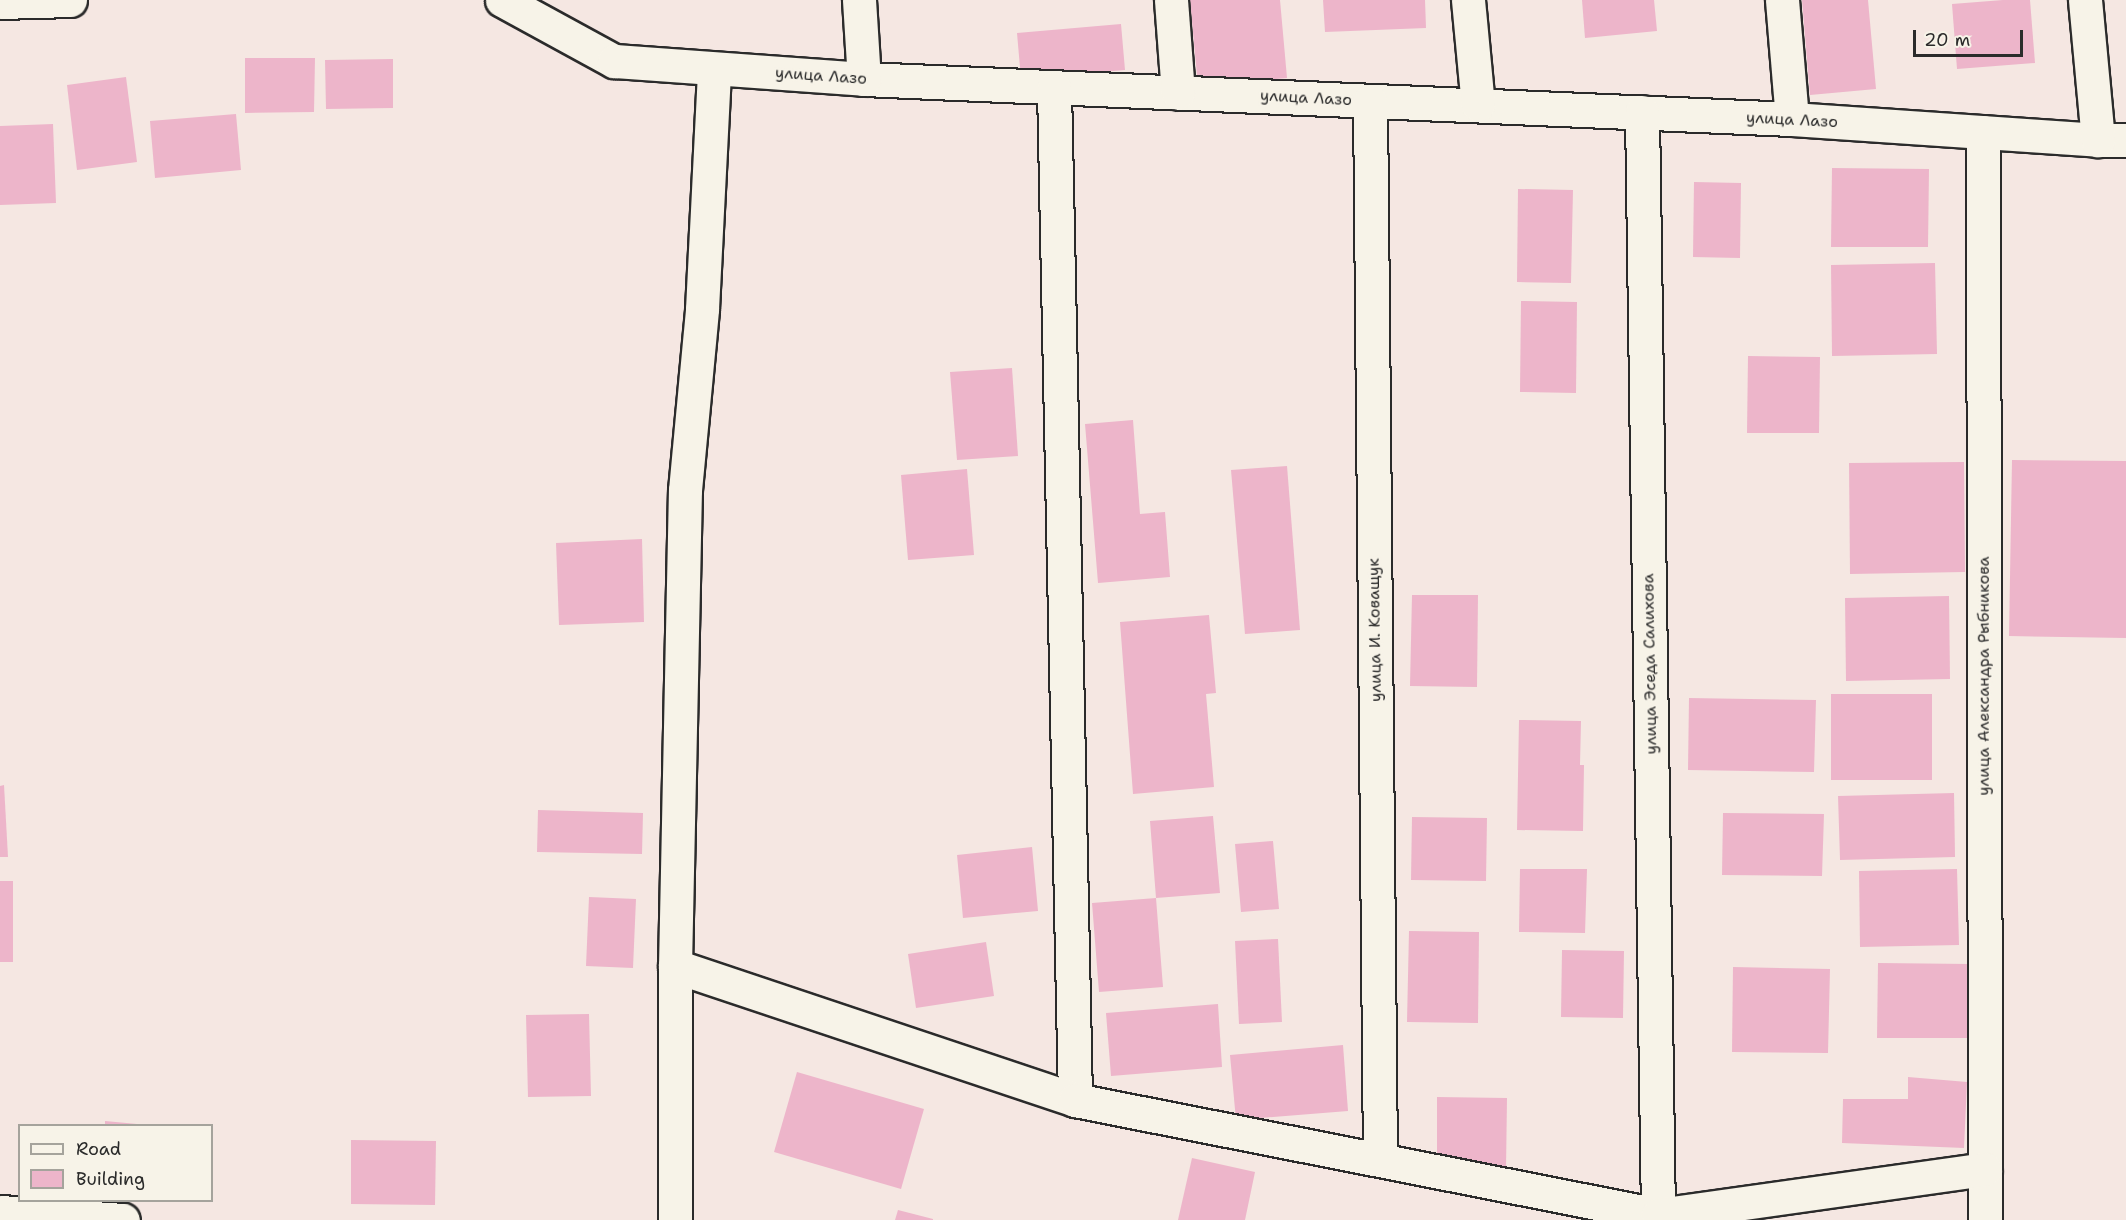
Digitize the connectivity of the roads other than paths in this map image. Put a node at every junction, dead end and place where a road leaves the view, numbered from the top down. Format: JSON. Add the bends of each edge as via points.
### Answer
{"nodes":[{"id":1,"x":70,"y":0,"type":"edge"},
{"id":2,"x":502,"y":0,"type":"edge"},
{"id":3,"x":558,"y":0,"type":"edge"},
{"id":4,"x":859,"y":0,"type":"edge"},
{"id":5,"x":1171,"y":0,"type":"edge"},
{"id":6,"x":1468,"y":0,"type":"edge"},
{"id":7,"x":1782,"y":0,"type":"edge"},
{"id":8,"x":2085,"y":0,"type":"edge"},
{"id":9,"x":0,"y":2,"type":"edge"},
{"id":10,"x":562,"y":33,"type":"junction"},
{"id":11,"x":714,"y":69,"type":"junction"},
{"id":12,"x":864,"y":79,"type":"junction"},
{"id":13,"x":1054,"y":88,"type":"junction"},
{"id":14,"x":1178,"y":93,"type":"junction"},
{"id":15,"x":1370,"y":101,"type":"junction"},
{"id":16,"x":1478,"y":105,"type":"junction"},
{"id":17,"x":1642,"y":112,"type":"junction"},
{"id":18,"x":1792,"y":119,"type":"junction"},
{"id":19,"x":1983,"y":132,"type":"junction"},
{"id":20,"x":2112,"y":140,"type":"edge"},
{"id":21,"x":675,"y":966,"type":"junction"},
{"id":22,"x":1075,"y":1100,"type":"junction"},
{"id":23,"x":1380,"y":1158,"type":"junction"},
{"id":24,"x":1985,"y":1169,"type":"junction"},
{"id":25,"x":0,"y":1212,"type":"edge"},
{"id":26,"x":1658,"y":1215,"type":"junction"},
{"id":27,"x":123,"y":1220,"type":"edge"},
{"id":28,"x":675,"y":1220,"type":"edge"},
{"id":29,"x":1985,"y":1220,"type":"edge"}],
"edges":[{"from":1,"to":9,"type":"street"},
{"from":2,"to":10,"type":"street","name":"улица Лазо"},
{"from":3,"to":10,"type":"street"},
{"from":4,"to":12,"type":"street"},
{"from":5,"to":14,"type":"street"},
{"from":6,"to":16,"type":"street"},
{"from":7,"to":18,"type":"street"},
{"from":8,"to":20,"type":"street"},
{"from":10,"to":11,"type":"street","name":"улица Лазо","via":[[614,61]]},
{"from":11,"to":12,"type":"street","name":"улица Лазо"},
{"from":11,"to":21,"type":"street","via":[[702,309],[685,490]]},
{"from":12,"to":13,"type":"street","name":"улица Лазо"},
{"from":13,"to":14,"type":"street","name":"улица Лазо"},
{"from":13,"to":22,"type":"street"},
{"from":14,"to":15,"type":"street","name":"улица Лазо"},
{"from":15,"to":16,"type":"street","name":"улица Лазо"},
{"from":15,"to":23,"type":"street","name":"улица И. Коващук"},
{"from":16,"to":17,"type":"street","name":"улица Лазо"},
{"from":17,"to":18,"type":"street","name":"улица Лазо"},
{"from":17,"to":26,"type":"street","name":"улица Эседа Салихова"},
{"from":18,"to":19,"type":"street","name":"улица Лазо"},
{"from":19,"to":20,"type":"street","name":"улица Лазо"},
{"from":19,"to":24,"type":"street","name":"улица Александра Рыбникова"},
{"from":21,"to":22,"type":"street"},
{"from":21,"to":28,"type":"street"},
{"from":22,"to":23,"type":"street"},
{"from":23,"to":26,"type":"street"},
{"from":24,"to":26,"type":"street"},
{"from":24,"to":29,"type":"street","name":"улица Александра Рыбникова"},
{"from":25,"to":27,"type":"street"}]}
